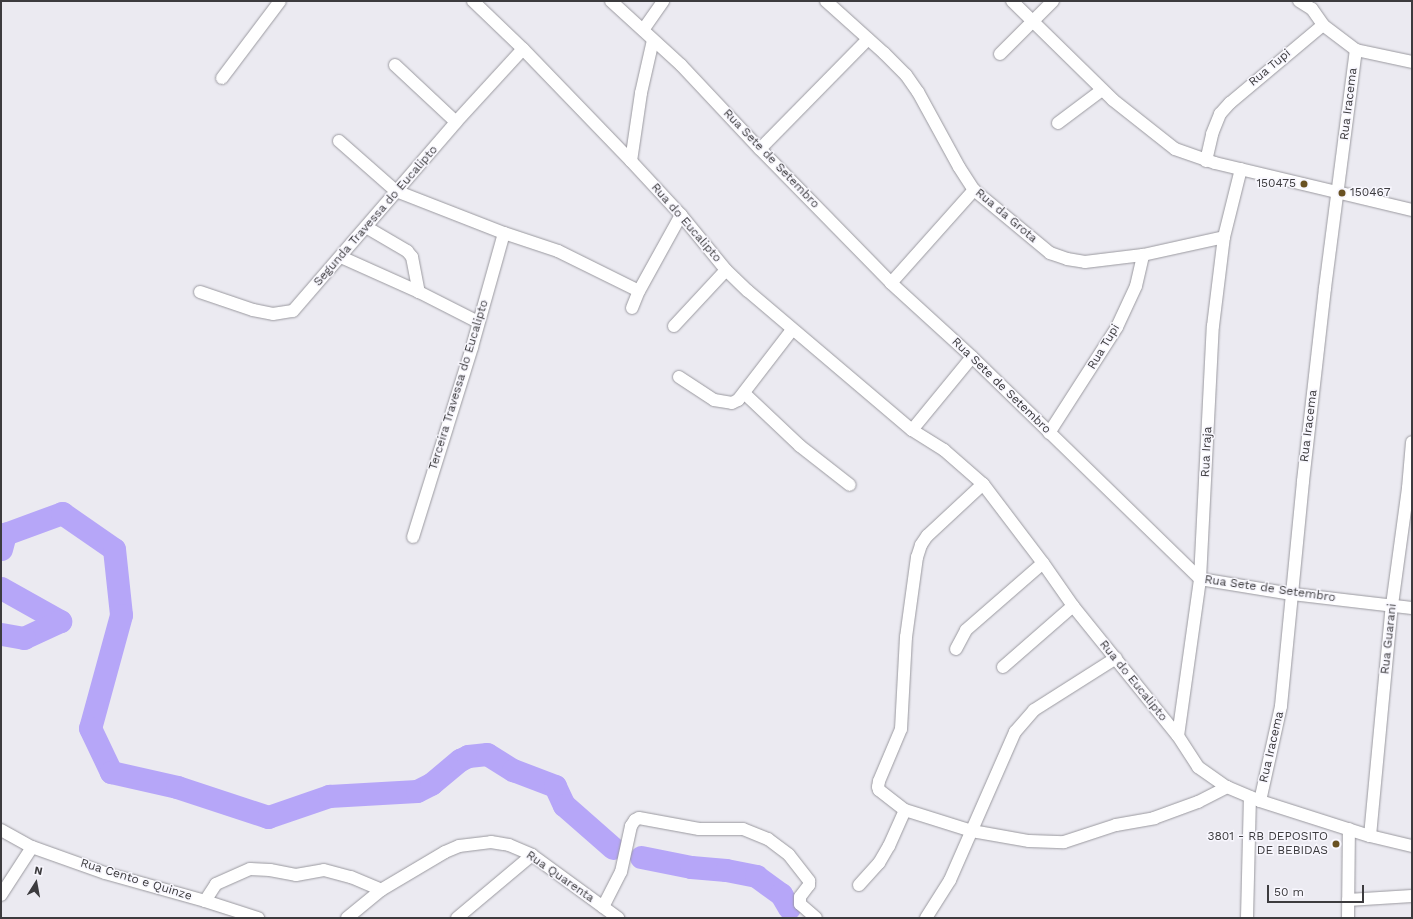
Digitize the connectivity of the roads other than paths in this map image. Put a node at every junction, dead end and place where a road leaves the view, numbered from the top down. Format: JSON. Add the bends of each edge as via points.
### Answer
{"nodes":[{"id":1,"x":280,"y":1,"type":"edge"},
{"id":2,"x":473,"y":1,"type":"edge"},
{"id":3,"x":611,"y":1,"type":"edge"},
{"id":4,"x":663,"y":1,"type":"edge"},
{"id":5,"x":826,"y":1,"type":"edge"},
{"id":6,"x":1012,"y":1,"type":"edge"},
{"id":7,"x":1053,"y":1,"type":"edge"},
{"id":8,"x":1299,"y":1,"type":"edge"},
{"id":9,"x":1031,"y":21,"type":"junction"},
{"id":10,"x":1323,"y":25,"type":"junction"},
{"id":11,"x":643,"y":30,"type":"junction"},
{"id":12,"x":868,"y":39,"type":"junction"},
{"id":13,"x":653,"y":40,"type":"junction"},
{"id":14,"x":523,"y":48,"type":"junction"},
{"id":15,"x":1356,"y":50,"type":"junction"},
{"id":16,"x":1000,"y":54,"type":"dead end"},
{"id":17,"x":1412,"y":62,"type":"edge"},
{"id":18,"x":396,"y":65,"type":"dead end"},
{"id":19,"x":222,"y":78,"type":"dead end"},
{"id":20,"x":1102,"y":90,"type":"junction"},
{"id":21,"x":456,"y":122,"type":"junction"},
{"id":22,"x":1058,"y":123,"type":"dead end"},
{"id":23,"x":339,"y":141,"type":"dead end"},
{"id":24,"x":760,"y":149,"type":"junction"},
{"id":25,"x":1206,"y":160,"type":"junction"},
{"id":26,"x":631,"y":161,"type":"junction"},
{"id":27,"x":1241,"y":169,"type":"junction"},
{"id":28,"x":974,"y":190,"type":"junction"},
{"id":29,"x":396,"y":191,"type":"junction"},
{"id":30,"x":1338,"y":193,"type":"junction"},
{"id":31,"x":1412,"y":210,"type":"edge"},
{"id":32,"x":681,"y":216,"type":"junction"},
{"id":33,"x":366,"y":227,"type":"junction"},
{"id":34,"x":504,"y":233,"type":"junction"},
{"id":35,"x":1224,"y":237,"type":"junction"},
{"id":36,"x":1144,"y":255,"type":"junction"},
{"id":37,"x":341,"y":257,"type":"junction"},
{"id":38,"x":726,"y":270,"type":"junction"},
{"id":39,"x":891,"y":283,"type":"junction"},
{"id":40,"x":639,"y":291,"type":"junction"},
{"id":41,"x":200,"y":292,"type":"dead end"},
{"id":42,"x":419,"y":292,"type":"junction"},
{"id":43,"x":632,"y":308,"type":"dead end"},
{"id":44,"x":478,"y":322,"type":"junction"},
{"id":45,"x":674,"y":326,"type":"dead end"},
{"id":46,"x":792,"y":330,"type":"junction"},
{"id":47,"x":972,"y":357,"type":"junction"},
{"id":48,"x":679,"y":377,"type":"dead end"},
{"id":49,"x":744,"y":393,"type":"junction"},
{"id":50,"x":912,"y":430,"type":"junction"},
{"id":51,"x":1049,"y":433,"type":"junction"},
{"id":52,"x":1412,"y":442,"type":"edge"},
{"id":53,"x":983,"y":484,"type":"junction"},
{"id":54,"x":850,"y":485,"type":"dead end"},
{"id":55,"x":1410,"y":488,"type":"edge"},
{"id":56,"x":413,"y":537,"type":"dead end"},
{"id":57,"x":1043,"y":563,"type":"junction"},
{"id":58,"x":1200,"y":579,"type":"junction"},
{"id":59,"x":1292,"y":594,"type":"junction"},
{"id":60,"x":1392,"y":605,"type":"junction"},
{"id":61,"x":1073,"y":606,"type":"junction"},
{"id":62,"x":1412,"y":608,"type":"edge"},
{"id":63,"x":956,"y":649,"type":"dead end"},
{"id":64,"x":1116,"y":658,"type":"junction"},
{"id":65,"x":1002,"y":667,"type":"dead end"},
{"id":66,"x":1178,"y":736,"type":"junction"},
{"id":67,"x":1228,"y":787,"type":"junction"},
{"id":68,"x":1255,"y":799,"type":"junction"},
{"id":69,"x":905,"y":810,"type":"junction"},
{"id":70,"x":1349,"y":829,"type":"junction"},
{"id":71,"x":1,"y":830,"type":"edge"},
{"id":72,"x":972,"y":831,"type":"junction"},
{"id":73,"x":1370,"y":836,"type":"junction"},
{"id":74,"x":1412,"y":846,"type":"edge"},
{"id":75,"x":32,"y":847,"type":"junction"},
{"id":76,"x":532,"y":855,"type":"junction"},
{"id":77,"x":859,"y":885,"type":"dead end"},
{"id":78,"x":381,"y":890,"type":"junction"},
{"id":79,"x":1,"y":895,"type":"edge"},
{"id":80,"x":1412,"y":896,"type":"edge"},
{"id":81,"x":1348,"y":900,"type":"junction"},
{"id":82,"x":205,"y":901,"type":"junction"},
{"id":83,"x":610,"y":914,"type":"edge"},
{"id":84,"x":258,"y":918,"type":"edge"},
{"id":85,"x":347,"y":918,"type":"edge"},
{"id":86,"x":458,"y":918,"type":"edge"},
{"id":87,"x":816,"y":918,"type":"edge"},
{"id":88,"x":926,"y":918,"type":"edge"},
{"id":89,"x":1247,"y":918,"type":"edge"},
{"id":90,"x":1348,"y":918,"type":"edge"}],
"edges":[{"from":1,"to":19,"type":"street"},
{"from":2,"to":14,"type":"street","name":"Rua do Eucalipto"},
{"from":3,"to":11,"type":"street","name":"Rua Sete de Setembro"},
{"from":4,"to":11,"type":"street"},
{"from":5,"to":12,"type":"street","name":"Rua da Grota"},
{"from":6,"to":9,"type":"street"},
{"from":7,"to":9,"type":"street"},
{"from":8,"to":10,"type":"street","via":[[1312,9]]},
{"from":9,"to":16,"type":"street"},
{"from":9,"to":20,"type":"street"},
{"from":10,"to":15,"type":"street"},
{"from":10,"to":25,"type":"street","name":"Rua Tupi","via":[[1220,114]]},
{"from":11,"to":13,"type":"street","name":"Rua Sete de Setembro"},
{"from":12,"to":24,"type":"street"},
{"from":12,"to":28,"type":"street","name":"Rua da Grota","via":[[911,81]]},
{"from":13,"to":24,"type":"street","name":"Rua Sete de Setembro","via":[[681,65]]},
{"from":13,"to":26,"type":"street","via":[[641,93]]},
{"from":14,"to":21,"type":"street","name":"Segunda Travessa do Eucalipto"},
{"from":14,"to":26,"type":"street","name":"Rua do Eucalipto"},
{"from":15,"to":17,"type":"street"},
{"from":15,"to":30,"type":"street","name":"Rua Iracema"},
{"from":18,"to":21,"type":"street"},
{"from":20,"to":22,"type":"street"},
{"from":20,"to":25,"type":"street","via":[[1175,149]]},
{"from":21,"to":29,"type":"street","name":"Segunda Travessa do Eucalipto"},
{"from":23,"to":29,"type":"street"},
{"from":24,"to":39,"type":"street","name":"Rua Sete de Setembro"},
{"from":25,"to":27,"type":"street"},
{"from":26,"to":32,"type":"street","name":"Rua do Eucalipto"},
{"from":27,"to":30,"type":"street"},
{"from":27,"to":35,"type":"street","name":"Rua Iraja"},
{"from":28,"to":36,"type":"street","name":"Rua da Grota","via":[[1050,253],[1085,262]]},
{"from":28,"to":39,"type":"street"},
{"from":29,"to":33,"type":"street","name":"Segunda Travessa do Eucalipto"},
{"from":29,"to":34,"type":"street"},
{"from":30,"to":31,"type":"street"},
{"from":30,"to":59,"type":"street","name":"Rua Iracema","via":[[1325,288]]},
{"from":32,"to":38,"type":"street","name":"Rua do Eucalipto"},
{"from":32,"to":40,"type":"street"},
{"from":33,"to":37,"type":"street","name":"Segunda Travessa do Eucalipto"},
{"from":33,"to":42,"type":"street","via":[[407,251],[412,257]]},
{"from":34,"to":40,"type":"street","via":[[558,251]]},
{"from":34,"to":44,"type":"street","name":"Terceira Travessa do Eucalipto"},
{"from":35,"to":36,"type":"street","name":"Rua da Grota"},
{"from":35,"to":58,"type":"street","name":"Rua Iraja","via":[[1213,326]]},
{"from":36,"to":51,"type":"street","name":"Rua Tupi","via":[[1136,286],[1117,327]]},
{"from":37,"to":41,"type":"street","name":"Segunda Travessa do Eucalipto","via":[[293,311],[273,314]]},
{"from":37,"to":42,"type":"street"},
{"from":38,"to":45,"type":"street"},
{"from":38,"to":46,"type":"street","name":"Rua do Eucalipto"},
{"from":39,"to":47,"type":"street","name":"Rua Sete de Setembro"},
{"from":40,"to":43,"type":"street"},
{"from":42,"to":44,"type":"street"},
{"from":44,"to":56,"type":"street","name":"Terceira Travessa do Eucalipto"},
{"from":46,"to":49,"type":"street"},
{"from":46,"to":50,"type":"street","name":"Rua do Eucalipto"},
{"from":47,"to":50,"type":"street"},
{"from":47,"to":51,"type":"street","name":"Rua Sete de Setembro"},
{"from":48,"to":49,"type":"street","via":[[714,400],[727,404],[738,400]]},
{"from":49,"to":54,"type":"street","via":[[800,446]]},
{"from":50,"to":53,"type":"street","name":"Rua do Eucalipto","via":[[944,450]]},
{"from":51,"to":58,"type":"street","name":"Rua Sete de Setembro"},
{"from":52,"to":55,"type":"street","name":"Rua Guarani"},
{"from":53,"to":57,"type":"street","name":"Rua do Eucalipto"},
{"from":53,"to":69,"type":"street","via":[[927,536],[917,557],[906,637],[901,729],[878,787]]},
{"from":55,"to":60,"type":"street","name":"Rua Guarani"},
{"from":57,"to":61,"type":"street","name":"Rua do Eucalipto"},
{"from":57,"to":63,"type":"street","via":[[966,630]]},
{"from":58,"to":59,"type":"street","name":"Rua Sete de Setembro"},
{"from":58,"to":66,"type":"street","name":"Rua Iraja"},
{"from":59,"to":60,"type":"street","name":"Rua Sete de Setembro"},
{"from":59,"to":68,"type":"street","name":"Rua Iracema","via":[[1281,706]]},
{"from":60,"to":62,"type":"street","name":"Rua Sete de Setembro"},
{"from":60,"to":73,"type":"street","name":"Rua Guarani"},
{"from":61,"to":64,"type":"street","name":"Rua do Eucalipto"},
{"from":61,"to":65,"type":"street"},
{"from":64,"to":66,"type":"street","name":"Rua do Eucalipto"},
{"from":64,"to":72,"type":"street","via":[[1034,710],[1026,718],[1015,732]]},
{"from":66,"to":67,"type":"street","name":"Rua do Eucalipto","via":[[1198,767]]},
{"from":67,"to":68,"type":"street","name":"Rua do Eucalipto"},
{"from":67,"to":72,"type":"street","via":[[1198,802],[1154,818],[1116,825],[1064,842],[1029,841]]},
{"from":68,"to":70,"type":"street","name":"Rua do Eucalipto"},
{"from":68,"to":89,"type":"street","name":"Rua Iracema"},
{"from":69,"to":72,"type":"street"},
{"from":69,"to":77,"type":"street","via":[[879,863]]},
{"from":70,"to":73,"type":"street","name":"Rua do Eucalipto"},
{"from":70,"to":81,"type":"street"},
{"from":71,"to":75,"type":"street","name":"Rua Cento e Quinze"},
{"from":72,"to":88,"type":"street","via":[[950,880]]},
{"from":73,"to":74,"type":"street","name":"Rua do Eucalipto"},
{"from":75,"to":79,"type":"street"},
{"from":75,"to":82,"type":"street","name":"Rua Cento e Quinze","via":[[105,873]]},
{"from":76,"to":78,"type":"street","name":"Rua Quarenta","via":[[498,842],[459,846]]},
{"from":76,"to":83,"type":"street","name":"Rua Quarenta"},
{"from":76,"to":86,"type":"street"},
{"from":78,"to":82,"type":"street","name":"Rua Cento e Quinze","via":[[351,877],[324,870],[296,875],[250,869],[216,884]]},
{"from":78,"to":85,"type":"street"},
{"from":80,"to":81,"type":"street"},
{"from":81,"to":90,"type":"street"},
{"from":82,"to":84,"type":"street"},
{"from":83,"to":87,"type":"street","via":[[631,826],[634,820],[639,818],[694,828],[744,829],[768,839],[789,855],[809,881],[800,897],[800,904]]}]}
